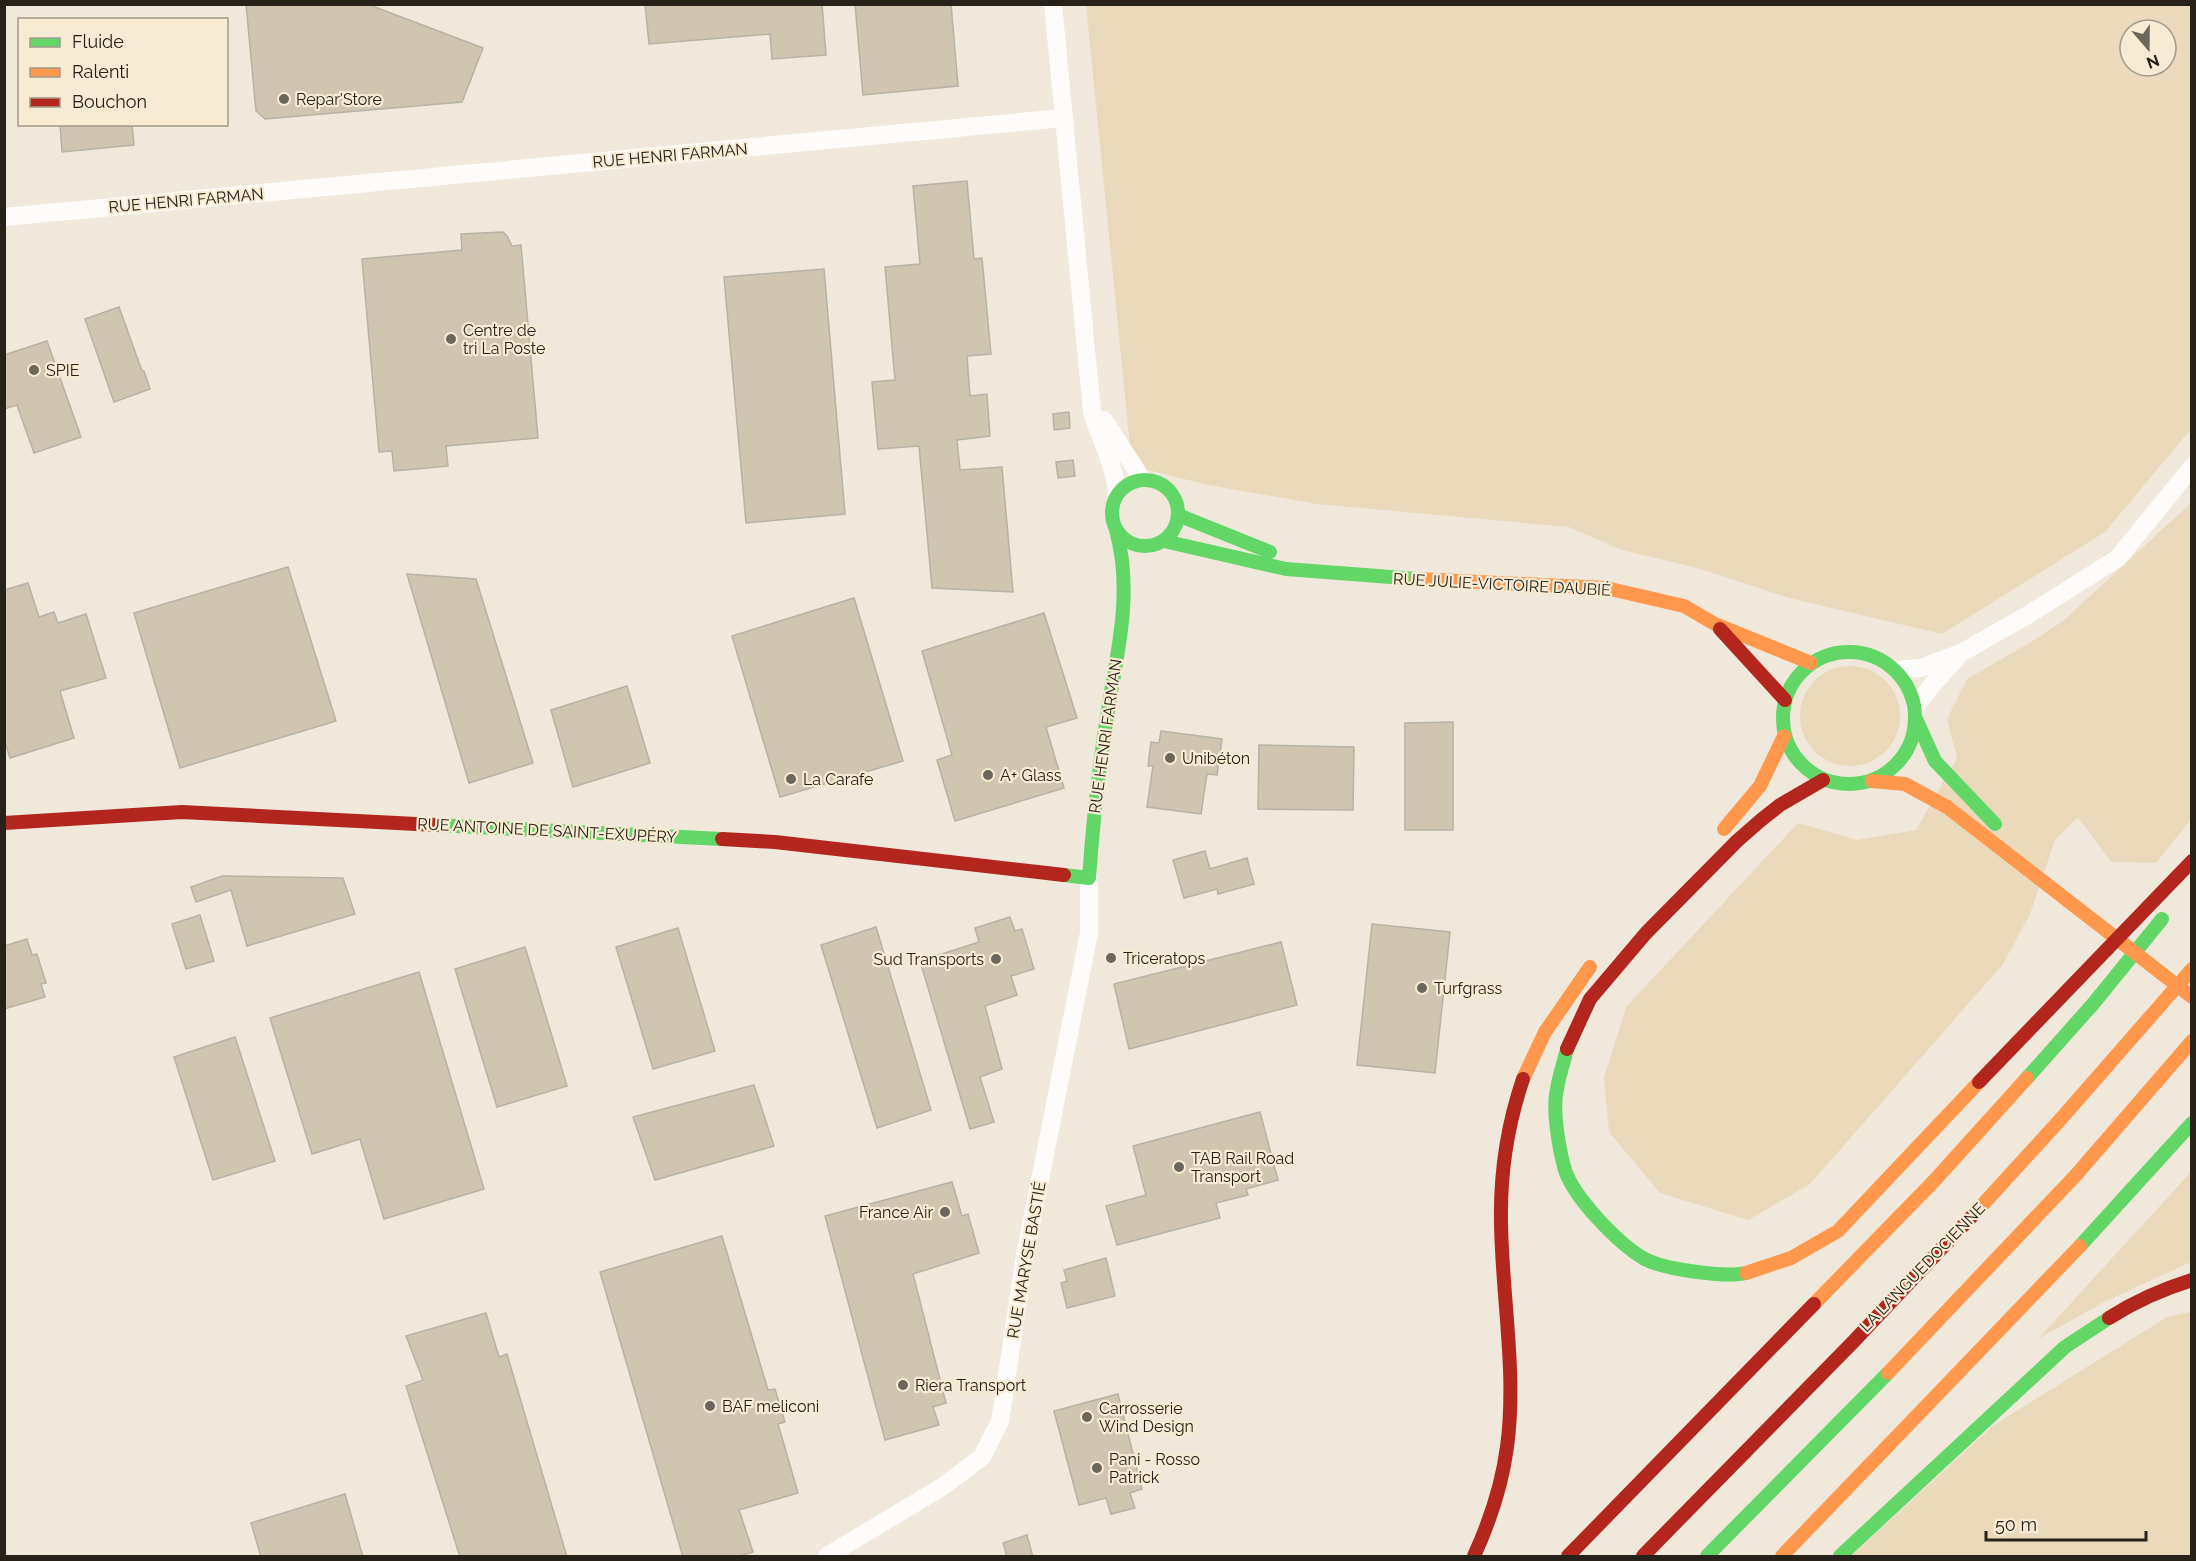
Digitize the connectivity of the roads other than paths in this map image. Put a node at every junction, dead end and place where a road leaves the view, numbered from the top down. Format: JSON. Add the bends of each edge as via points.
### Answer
{"nodes":[{"id":1,"x":1053,"y":4,"type":"edge"},
{"id":2,"x":1063,"y":118,"type":"junction"},
{"id":3,"x":4,"y":217,"type":"edge"},
{"id":4,"x":1091,"y":391,"type":"junction"},
{"id":5,"x":2192,"y":467,"type":"edge"},
{"id":6,"x":1142,"y":479,"type":"junction"},
{"id":7,"x":1117,"y":494,"type":"junction"},
{"id":8,"x":1178,"y":515,"type":"junction"},
{"id":9,"x":1116,"y":530,"type":"junction"},
{"id":10,"x":1164,"y":541,"type":"junction"},
{"id":11,"x":1144,"y":547,"type":"junction"},
{"id":12,"x":1318,"y":572,"type":"junction"},
{"id":13,"x":1125,"y":594,"type":"junction"},
{"id":14,"x":1715,"y":624,"type":"junction"},
{"id":15,"x":1961,"y":653,"type":"junction"},
{"id":16,"x":1810,"y":663,"type":"junction"},
{"id":17,"x":1896,"y":670,"type":"junction"},
{"id":18,"x":1785,"y":700,"type":"junction"},
{"id":19,"x":1916,"y":713,"type":"junction"},
{"id":20,"x":1784,"y":736,"type":"junction"},
{"id":21,"x":1823,"y":780,"type":"junction"},
{"id":22,"x":1872,"y":781,"type":"junction"},
{"id":23,"x":4,"y":823,"type":"edge"},
{"id":24,"x":2004,"y":833,"type":"dead end"},
{"id":25,"x":1716,"y":838,"type":"dead end"},
{"id":26,"x":2192,"y":861,"type":"edge"},
{"id":27,"x":2048,"y":868,"type":"dead end"},
{"id":28,"x":1089,"y":878,"type":"junction"},
{"id":29,"x":2061,"y":886,"type":"junction"},
{"id":30,"x":2170,"y":908,"type":"dead end"},
{"id":31,"x":1597,"y":958,"type":"dead end"},
{"id":32,"x":2192,"y":969,"type":"edge"},
{"id":33,"x":2192,"y":982,"type":"edge"},
{"id":34,"x":2192,"y":997,"type":"edge"},
{"id":35,"x":2192,"y":1041,"type":"edge"},
{"id":36,"x":2192,"y":1123,"type":"edge"},
{"id":37,"x":2192,"y":1280,"type":"edge"},
{"id":38,"x":827,"y":1557,"type":"edge"},
{"id":39,"x":1474,"y":1557,"type":"edge"},
{"id":40,"x":1568,"y":1557,"type":"edge"},
{"id":41,"x":1643,"y":1557,"type":"edge"},
{"id":42,"x":1707,"y":1557,"type":"edge"},
{"id":43,"x":1782,"y":1557,"type":"edge"},
{"id":44,"x":1840,"y":1557,"type":"edge"}],
"edges":[{"from":1,"to":2,"type":"street"},
{"from":2,"to":3,"type":"street","name":"RUE HENRI FARMAN"},
{"from":2,"to":4,"type":"street"},
{"from":4,"to":6,"type":"street","via":[[1112,436]]},
{"from":4,"to":7,"type":"street","via":[[1092,412],[1113,465]]},
{"from":5,"to":15,"type":"street","via":[[2118,558]]},
{"from":6,"to":7,"type":"main road"},
{"from":6,"to":8,"type":"main road","via":[[1163,484],[1172,492]]},
{"from":7,"to":9,"type":"main road","via":[[1112,509]]},
{"from":8,"to":10,"type":"main road","via":[[1177,524]]},
{"from":8,"to":12,"type":"main road","name":"RUE JULIE-VICTOIRE DAUBIÉ"},
{"from":9,"to":11,"type":"main road","via":[[1132,544]]},
{"from":9,"to":13,"type":"main road","name":"RUE HENRI FARMAN","via":[[1122,547]]},
{"from":10,"to":11,"type":"main road"},
{"from":10,"to":12,"type":"main road","name":"RUE JULIE-VICTOIRE DAUBIÉ","via":[[1286,570]]},
{"from":11,"to":13,"type":"main road","name":"RUE HENRI FARMAN"},
{"from":12,"to":14,"type":"main road","name":"RUE JULIE-VICTOIRE DAUBIÉ","via":[[1606,588],[1684,606]]},
{"from":13,"to":28,"type":"main road","name":"RUE HENRI FARMAN","via":[[1093,816]]},
{"from":14,"to":16,"type":"main road","name":"RUE JULIE-VICTOIRE DAUBIÉ"},
{"from":14,"to":18,"type":"main road","name":"RUE JULIE-VICTOIRE DAUBIÉ"},
{"from":15,"to":17,"type":"street","via":[[1926,667]]},
{"from":15,"to":19,"type":"street","via":[[1932,685]]},
{"from":16,"to":17,"type":"main road","via":[[1831,653],[1854,651],[1877,657]]},
{"from":16,"to":18,"type":"main road","via":[[1795,679]]},
{"from":17,"to":19,"type":"main road","via":[[1907,684]]},
{"from":18,"to":20,"type":"main road"},
{"from":19,"to":22,"type":"main road","via":[[1913,739],[1904,757]]},
{"from":19,"to":24,"type":"main road","via":[[1935,761]]},
{"from":20,"to":21,"type":"main road","via":[[1795,758]]},
{"from":20,"to":25,"type":"main road","via":[[1759,790]]},
{"from":21,"to":22,"type":"main road","via":[[1840,784]]},
{"from":21,"to":26,"type":"main road","via":[[1761,820],[1646,933],[1590,999],[1568,1047],[1556,1092],[1558,1142],[1566,1173],[1589,1209],[1644,1259],[1693,1272],[1742,1274],[1791,1258],[1838,1231]]},
{"from":22,"to":29,"type":"main road","via":[[1905,784],[1947,807]]},
{"from":23,"to":28,"type":"main road","name":"RUE ANTOINE DE SAINT-EXUPÉRY","via":[[182,812],[775,842]]},
{"from":27,"to":29,"type":"main road"},
{"from":28,"to":38,"type":"street","name":"RUE MARYSE BASTIÉ","via":[[1089,933],[1025,1255],[1000,1421],[982,1457],[942,1487]]},
{"from":29,"to":33,"type":"main road"},
{"from":29,"to":34,"type":"main road"},
{"from":30,"to":40,"type":"main road","via":[[2093,1004],[1934,1181]]},
{"from":31,"to":39,"type":"main road","via":[[1539,1041],[1510,1119],[1500,1209],[1509,1431],[1501,1483]]},
{"from":32,"to":41,"type":"main road","name":"LA LANGUEDOCIENNE","via":[[2027,1157]]},
{"from":35,"to":42,"type":"main road","via":[[2140,1104],[2002,1253]]},
{"from":36,"to":43,"type":"main road","via":[[2114,1210]]},
{"from":37,"to":44,"type":"main road","via":[[2123,1309],[2065,1347]]}]}
